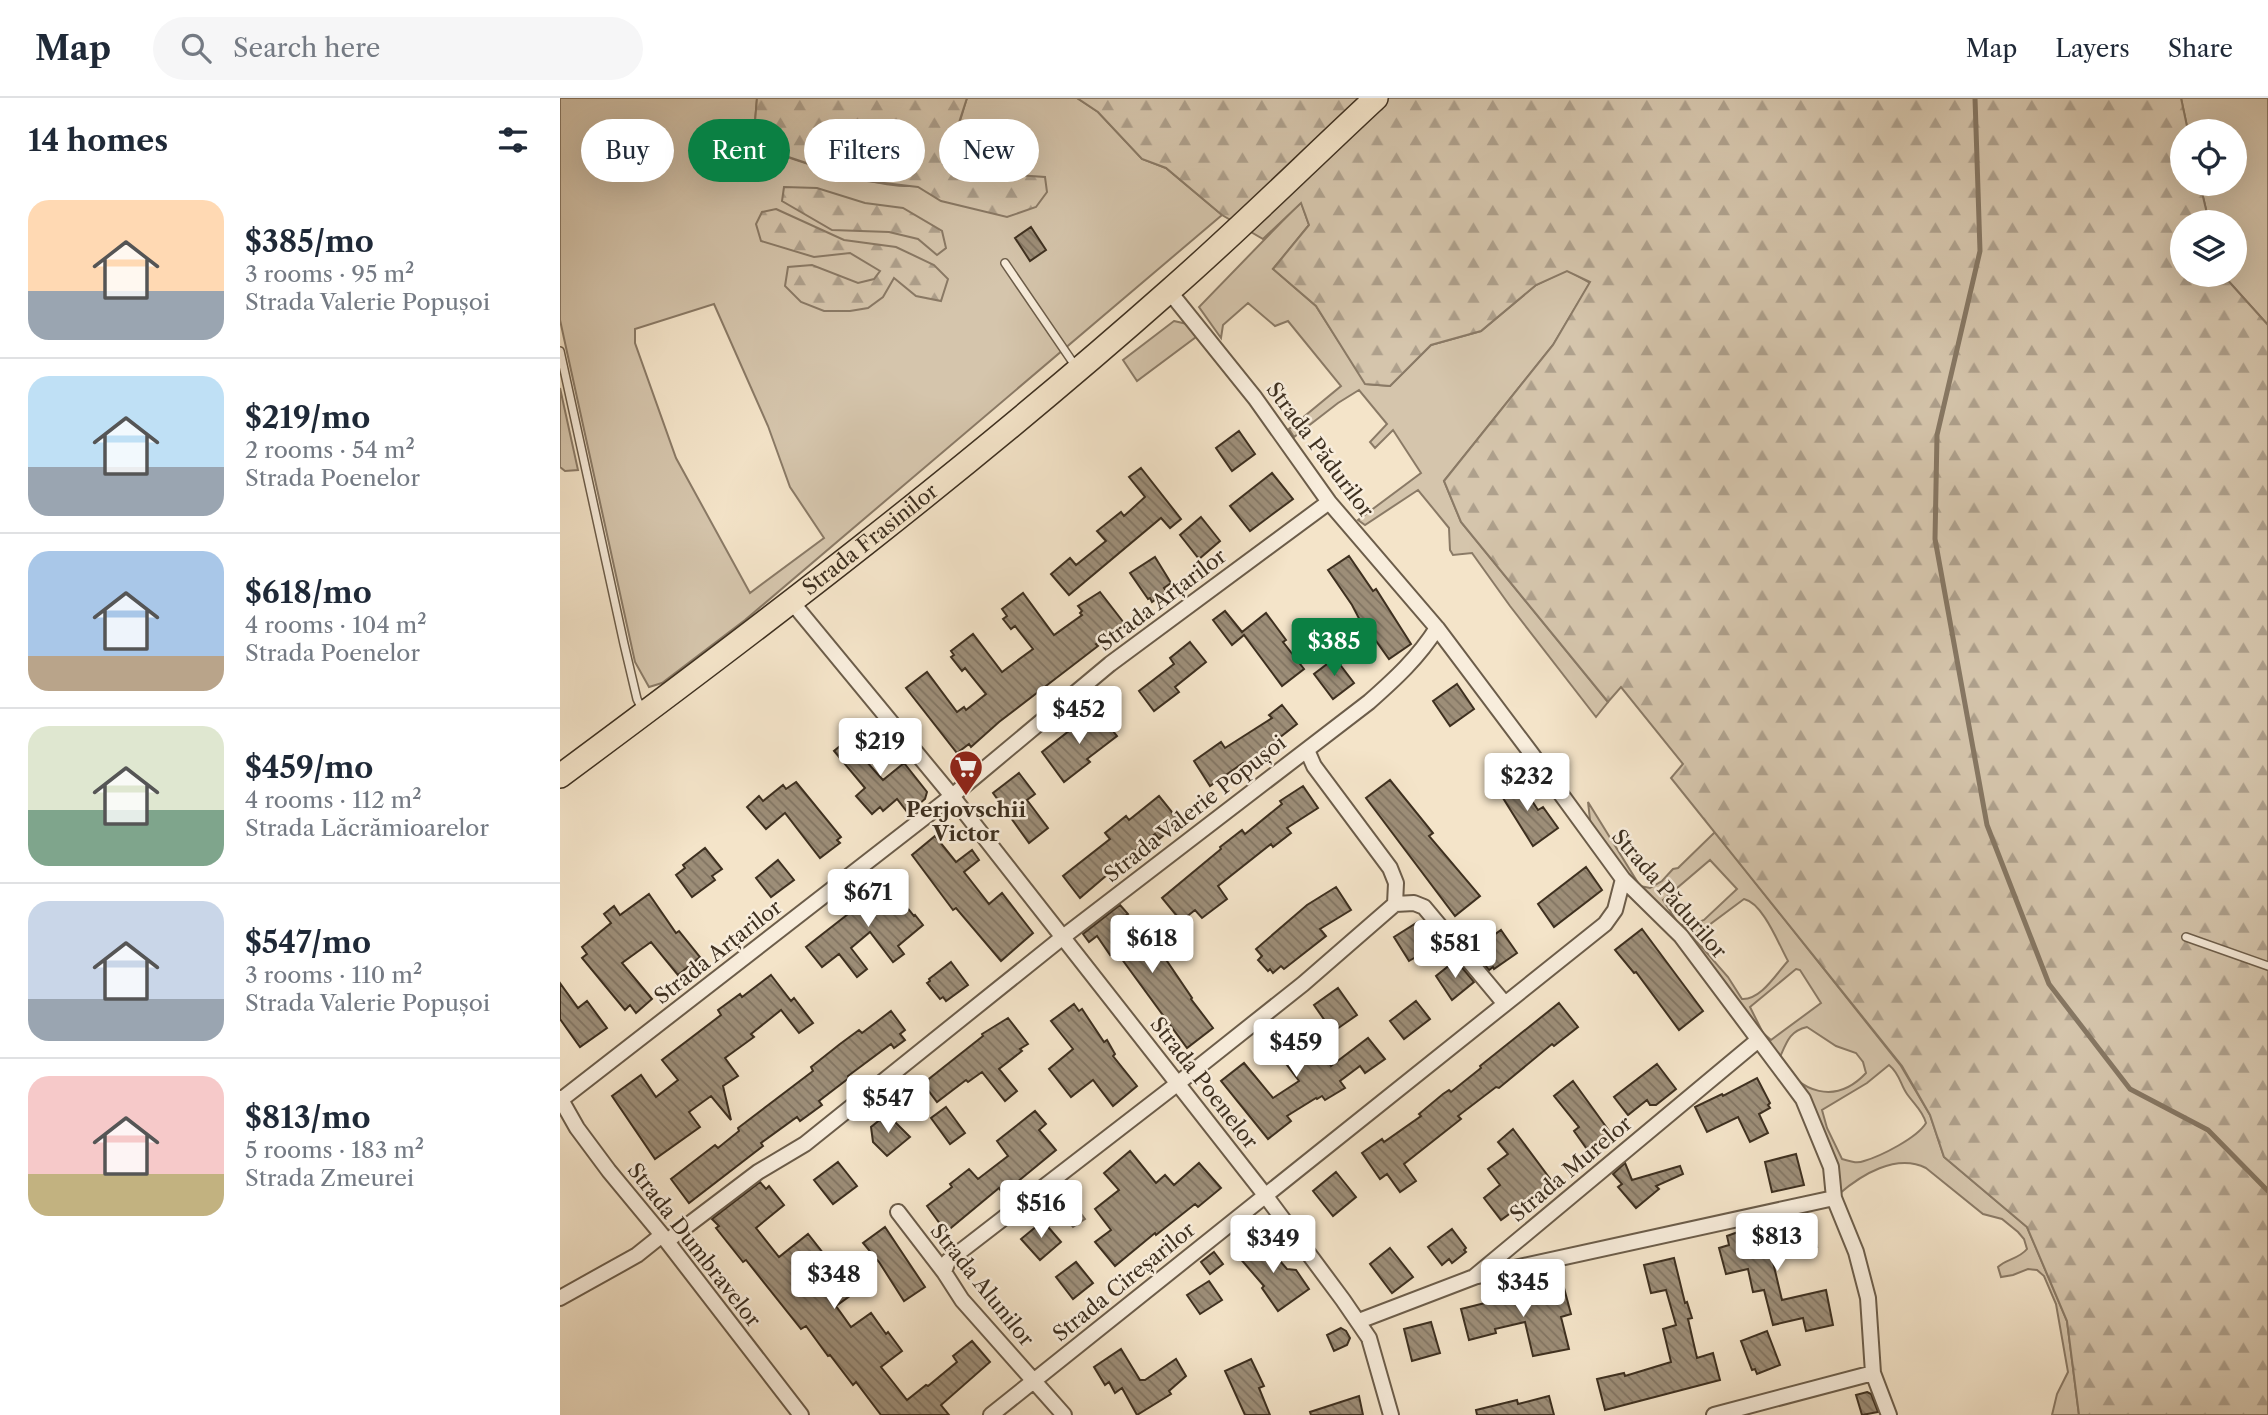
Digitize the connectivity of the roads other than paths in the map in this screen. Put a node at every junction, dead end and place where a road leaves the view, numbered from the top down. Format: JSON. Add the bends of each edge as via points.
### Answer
{"nodes":[{"id":1,"x":1376,"y":98,"type":"edge"},
{"id":2,"x":1005,"y":263,"type":"dead end"},
{"id":3,"x":1169,"y":291,"type":"junction"},
{"id":4,"x":560,"y":351,"type":"edge"},
{"id":5,"x":1077,"y":369,"type":"junction"},
{"id":6,"x":1329,"y":502,"type":"junction"},
{"id":7,"x":791,"y":601,"type":"junction"},
{"id":8,"x":1437,"y":628,"type":"junction"},
{"id":9,"x":644,"y":714,"type":"junction"},
{"id":10,"x":1307,"y":750,"type":"junction"},
{"id":11,"x":560,"y":776,"type":"edge"},
{"id":12,"x":952,"y":796,"type":"junction"},
{"id":13,"x":1623,"y":879,"type":"junction"},
{"id":14,"x":1395,"y":904,"type":"junction"},
{"id":15,"x":1063,"y":937,"type":"junction"},
{"id":16,"x":2186,"y":937,"type":"dead end"},
{"id":17,"x":2268,"y":966,"type":"edge"},
{"id":18,"x":1505,"y":1004,"type":"junction"},
{"id":19,"x":1757,"y":1041,"type":"junction"},
{"id":20,"x":1177,"y":1084,"type":"junction"},
{"id":21,"x":561,"y":1098,"type":"edge"},
{"id":22,"x":1265,"y":1195,"type":"junction"},
{"id":23,"x":1834,"y":1198,"type":"junction"},
{"id":24,"x":898,"y":1212,"type":"dead end"},
{"id":25,"x":665,"y":1238,"type":"junction"},
{"id":26,"x":944,"y":1272,"type":"junction"},
{"id":27,"x":1474,"y":1278,"type":"junction"},
{"id":28,"x":560,"y":1298,"type":"edge"},
{"id":29,"x":1359,"y":1321,"type":"junction"},
{"id":30,"x":1873,"y":1373,"type":"junction"},
{"id":31,"x":1035,"y":1382,"type":"junction"},
{"id":32,"x":801,"y":1415,"type":"edge"},
{"id":33,"x":991,"y":1415,"type":"edge"},
{"id":34,"x":1064,"y":1415,"type":"edge"},
{"id":35,"x":1391,"y":1415,"type":"edge"},
{"id":36,"x":1714,"y":1415,"type":"edge"},
{"id":37,"x":1889,"y":1415,"type":"edge"}],
"edges":[{"from":1,"to":3,"type":"main road","name":"Strada Frasinilor"},
{"from":2,"to":5,"type":"lane"},
{"from":3,"to":5,"type":"main road","name":"Strada Frasinilor"},
{"from":3,"to":6,"type":"street","name":"Strada Pădurilor","via":[[1255,398]]},
{"from":4,"to":9,"type":"lane","via":[[624,644]]},
{"from":5,"to":7,"type":"main road","name":"Strada Frasinilor"},
{"from":6,"to":8,"type":"street","name":"Strada Pădurilor"},
{"from":6,"to":12,"type":"street","name":"Strada Arțarilor","via":[[1110,664]]},
{"from":7,"to":9,"type":"main road","name":"Strada Frasinilor"},
{"from":7,"to":12,"type":"street","name":"Strada Poenelor"},
{"from":8,"to":10,"type":"street","name":"Strada Valerie Popușoi","via":[[1404,672]]},
{"from":8,"to":13,"type":"street","name":"Strada Pădurilor"},
{"from":9,"to":11,"type":"main road","name":"Strada Frasinilor"},
{"from":10,"to":14,"type":"street","via":[[1390,868],[1396,883]]},
{"from":10,"to":15,"type":"street","name":"Strada Valerie Popușoi"},
{"from":12,"to":15,"type":"street","name":"Strada Poenelor"},
{"from":12,"to":21,"type":"street","name":"Strada Arțarilor"},
{"from":13,"to":18,"type":"street","name":"Strada Cireșarilor","via":[[1615,910],[1605,924]]},
{"from":13,"to":19,"type":"street","name":"Strada Pădurilor","via":[[1681,936]]},
{"from":14,"to":18,"type":"street","via":[[1423,907]]},
{"from":14,"to":20,"type":"street"},
{"from":15,"to":20,"type":"street","name":"Strada Poenelor"},
{"from":15,"to":25,"type":"street","name":"Strada Valerie Popușoi","via":[[804,1144]]},
{"from":16,"to":17,"type":"lane"},
{"from":18,"to":22,"type":"street","name":"Strada Cireșarilor"},
{"from":19,"to":23,"type":"street","name":"Strada Pădurilor","via":[[1803,1099],[1831,1167]]},
{"from":19,"to":27,"type":"street","name":"Strada Murelor"},
{"from":20,"to":22,"type":"street","name":"Strada Poenelor"},
{"from":20,"to":26,"type":"street","via":[[964,1248],[948,1261]]},
{"from":21,"to":25,"type":"street","name":"Strada Dumbravelor","via":[[577,1128]]},
{"from":22,"to":29,"type":"street","name":"Strada Poenelor"},
{"from":22,"to":31,"type":"street","name":"Strada Cireșarilor"},
{"from":23,"to":27,"type":"street"},
{"from":23,"to":30,"type":"street","name":"Strada Pădurilor","via":[[1868,1298]]},
{"from":24,"to":26,"type":"street","name":"Strada Alunilor"},
{"from":25,"to":28,"type":"street","name":"Strada Valerie Popușoi"},
{"from":25,"to":32,"type":"street","name":"Strada Dumbravelor"},
{"from":26,"to":31,"type":"street","name":"Strada Alunilor","via":[[962,1300]]},
{"from":27,"to":29,"type":"street","name":"Strada Murelor"},
{"from":29,"to":35,"type":"street","name":"Strada Poenelor","via":[[1376,1358]]},
{"from":30,"to":36,"type":"street"},
{"from":30,"to":37,"type":"street","name":"Strada Pădurilor"},
{"from":31,"to":33,"type":"street","name":"Strada Cireșarilor"},
{"from":31,"to":34,"type":"street","name":"Strada Alunilor"}]}
